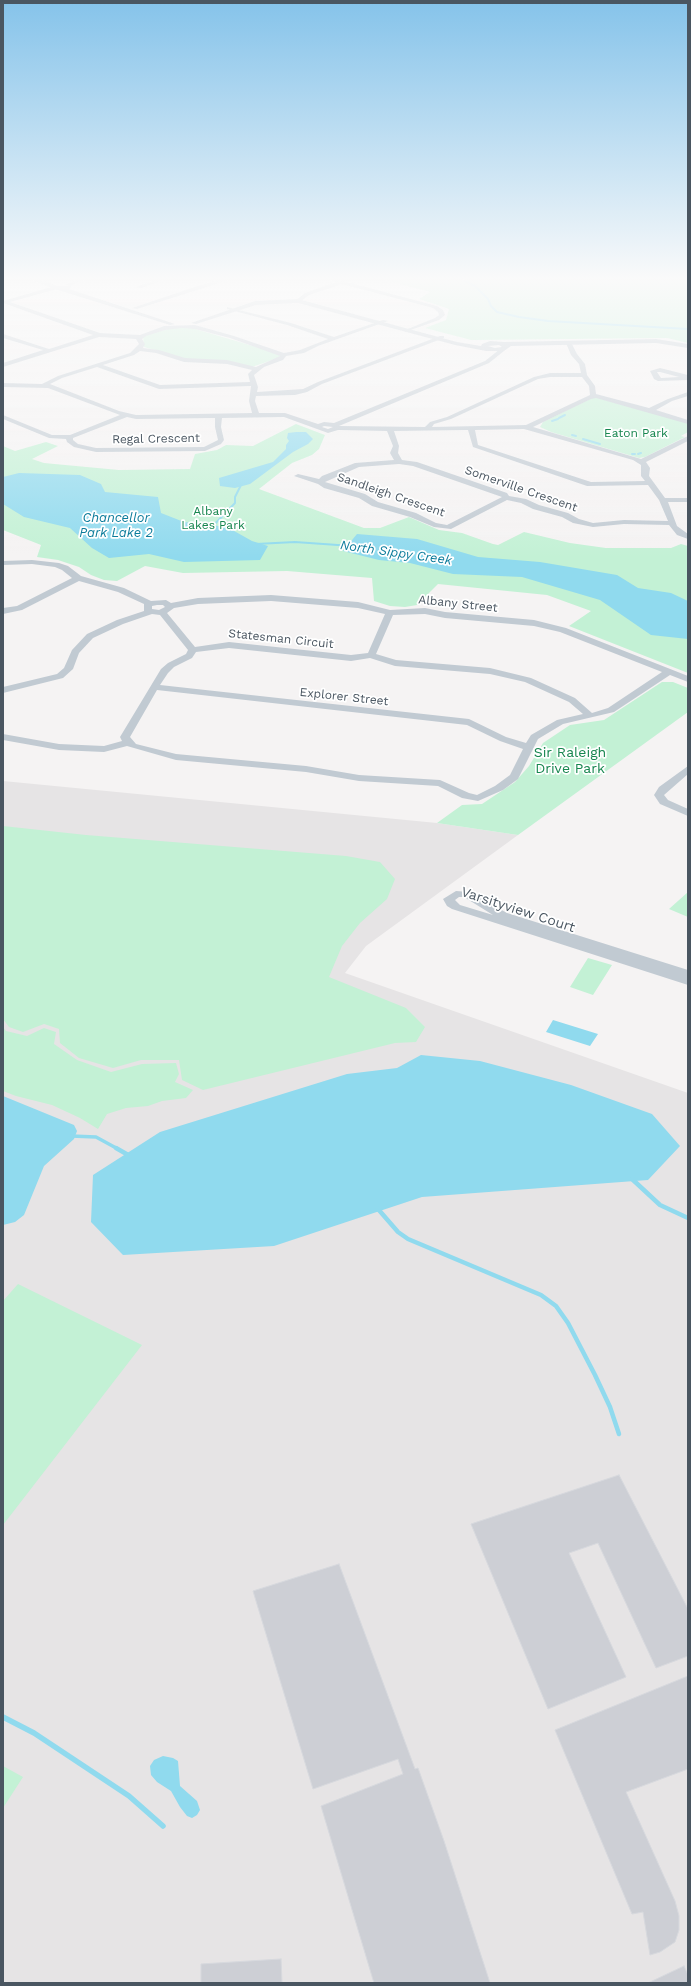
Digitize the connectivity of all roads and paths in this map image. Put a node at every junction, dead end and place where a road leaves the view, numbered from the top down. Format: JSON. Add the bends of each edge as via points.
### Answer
{"nodes":[{"id":1,"x":75,"y":373,"type":"edge"},
{"id":2,"x":118,"y":373,"type":"edge"},
{"id":3,"x":252,"y":373,"type":"edge"},
{"id":4,"x":348,"y":373,"type":"edge"},
{"id":5,"x":449,"y":373,"type":"edge"},
{"id":6,"x":460,"y":373,"type":"edge"},
{"id":7,"x":584,"y":375,"type":"joint"},
{"id":8,"x":254,"y":384,"type":"junction"},
{"id":9,"x":3,"y":385,"type":"edge"},
{"id":10,"x":44,"y":385,"type":"junction"},
{"id":11,"x":254,"y":394,"type":"junction"},
{"id":12,"x":595,"y":394,"type":"junction"},
{"id":13,"x":688,"y":394,"type":"edge"},
{"id":14,"x":651,"y":410,"type":"junction"},
{"id":15,"x":126,"y":415,"type":"junction"},
{"id":16,"x":219,"y":415,"type":"junction"},
{"id":17,"x":256,"y":415,"type":"junction"},
{"id":18,"x":3,"y":418,"type":"edge"},
{"id":19,"x":688,"y":422,"type":"edge"},
{"id":20,"x":318,"y":426,"type":"junction"},
{"id":21,"x":333,"y":426,"type":"junction"},
{"id":22,"x":533,"y":426,"type":"junction"},
{"id":23,"x":433,"y":427,"type":"junction"},
{"id":24,"x":471,"y":428,"type":"junction"},
{"id":25,"x":390,"y":429,"type":"junction"},
{"id":26,"x":70,"y":436,"type":"junction"},
{"id":27,"x":688,"y":438,"type":"edge"},
{"id":28,"x":639,"y":461,"type":"junction"},
{"id":29,"x":399,"y":462,"type":"junction"},
{"id":30,"x":298,"y":476,"type":"dead end"},
{"id":31,"x":321,"y":482,"type":"junction"},
{"id":32,"x":650,"y":483,"type":"junction"},
{"id":33,"x":506,"y":498,"type":"junction"},
{"id":34,"x":663,"y":500,"type":"junction"},
{"id":35,"x":688,"y":500,"type":"edge"},
{"id":36,"x":672,"y":523,"type":"junction"},
{"id":37,"x":688,"y":537,"type":"edge"},
{"id":38,"x":3,"y":563,"type":"edge"},
{"id":39,"x":78,"y":578,"type":"junction"},
{"id":40,"x":170,"y":606,"type":"junction"},
{"id":41,"x":150,"y":608,"type":"junction"},
{"id":42,"x":4,"y":612,"type":"edge"},
{"id":43,"x":162,"y":613,"type":"junction"},
{"id":44,"x":390,"y":613,"type":"junction"},
{"id":45,"x":193,"y":650,"type":"junction"},
{"id":46,"x":371,"y":655,"type":"junction"},
{"id":47,"x":668,"y":672,"type":"junction"},
{"id":48,"x":688,"y":679,"type":"edge"},
{"id":49,"x":154,"y":687,"type":"junction"},
{"id":50,"x":3,"y":690,"type":"edge"},
{"id":51,"x":590,"y":716,"type":"junction"},
{"id":52,"x":3,"y":737,"type":"edge"},
{"id":53,"x":128,"y":743,"type":"junction"},
{"id":54,"x":528,"y":747,"type":"junction"},
{"id":55,"x":688,"y":769,"type":"edge"},
{"id":56,"x":688,"y":813,"type":"edge"},
{"id":57,"x":501,"y":918,"type":"dead end"},
{"id":58,"x":619,"y":955,"type":"junction"},
{"id":59,"x":688,"y":974,"type":"edge"},
{"id":60,"x":688,"y":981,"type":"edge"}],
"edges":[{"from":1,"to":10,"type":"street"},
{"from":2,"to":8,"type":"street","via":[[159,387]]},
{"from":3,"to":8,"type":"street"},
{"from":4,"to":11,"type":"street","via":[[305,391]]},
{"from":5,"to":21,"type":"street","via":[[351,413]]},
{"from":6,"to":21,"type":"street"},
{"from":7,"to":12,"type":"street","via":[[591,383]]},
{"from":7,"to":23,"type":"street","via":[[538,377]]},
{"from":8,"to":11,"type":"street"},
{"from":9,"to":10,"type":"street"},
{"from":10,"to":15,"type":"street"},
{"from":11,"to":17,"type":"street","via":[[252,401]]},
{"from":12,"to":14,"type":"street"},
{"from":12,"to":22,"type":"street"},
{"from":13,"to":14,"type":"street"},
{"from":14,"to":19,"type":"street"},
{"from":15,"to":16,"type":"street"},
{"from":15,"to":26,"type":"street","via":[[80,435]]},
{"from":16,"to":17,"type":"street"},
{"from":16,"to":26,"type":"street","name":"Regal Crescent","via":[[221,440],[205,449],[96,450],[76,446],[69,441]]},
{"from":17,"to":20,"type":"street","via":[[285,415]]},
{"from":18,"to":26,"type":"street","via":[[50,437]]},
{"from":20,"to":21,"type":"street"},
{"from":20,"to":21,"type":"street","via":[[319,430],[324,431]]},
{"from":21,"to":25,"type":"street"},
{"from":22,"to":24,"type":"street"},
{"from":22,"to":28,"type":"street"},
{"from":23,"to":24,"type":"street"},
{"from":23,"to":25,"type":"street"},
{"from":24,"to":32,"type":"street","via":[[475,446],[590,484]]},
{"from":25,"to":29,"type":"street","via":[[396,446],[394,453]]},
{"from":27,"to":28,"type":"street"},
{"from":28,"to":32,"type":"street","via":[[646,467],[645,476]]},
{"from":29,"to":31,"type":"street","name":"Sandleigh Crescent","via":[[358,465]]},
{"from":29,"to":33,"type":"street","name":"Somerville Crescent","via":[[414,464],[504,494]]},
{"from":30,"to":31,"type":"street"},
{"from":31,"to":33,"type":"street","name":"Sandleigh Crescent","via":[[434,525],[448,527]]},
{"from":32,"to":34,"type":"street"},
{"from":33,"to":36,"type":"street","name":"Somerville Crescent","via":[[523,501],[593,525],[624,522]]},
{"from":34,"to":35,"type":"street"},
{"from":34,"to":36,"type":"street"},
{"from":36,"to":37,"type":"street","via":[[680,533]]},
{"from":38,"to":39,"type":"street","via":[[49,563],[62,567]]},
{"from":39,"to":41,"type":"street","via":[[121,590]]},
{"from":39,"to":42,"type":"street","via":[[19,608]]},
{"from":40,"to":41,"type":"street","name":"Albany Street","via":[[161,602]]},
{"from":40,"to":43,"type":"street","via":[[169,610]]},
{"from":40,"to":44,"type":"street","name":"Albany Street","via":[[271,598],[358,604]]},
{"from":41,"to":43,"type":"street"},
{"from":41,"to":50,"type":"street","via":[[90,636],[75,652],[68,669],[60,676]]},
{"from":43,"to":45,"type":"street"},
{"from":44,"to":46,"type":"street"},
{"from":44,"to":47,"type":"street","name":"Albany Street","via":[[424,611],[548,625]]},
{"from":45,"to":46,"type":"street","name":"Statesman Circuit","via":[[229,645],[351,658]]},
{"from":45,"to":49,"type":"street","name":"Statesman Circuit","via":[[189,656],[168,668]]},
{"from":46,"to":51,"type":"street","name":"Statesman Circuit","via":[[395,663],[490,671],[528,680],[572,700]]},
{"from":47,"to":48,"type":"street","name":"Albany Street"},
{"from":47,"to":51,"type":"street","via":[[611,710]]},
{"from":49,"to":53,"type":"street","name":"Statesman Circuit","via":[[125,737]]},
{"from":49,"to":54,"type":"street","name":"Explorer Street","via":[[469,722],[503,739]]},
{"from":51,"to":54,"type":"street","via":[[560,722],[534,737]]},
{"from":52,"to":53,"type":"street","via":[[59,747],[104,749]]},
{"from":53,"to":54,"type":"street","via":[[176,757],[306,769],[372,780],[440,783],[466,796],[478,798],[514,777]]},
{"from":55,"to":56,"type":"street","via":[[661,790],[659,795],[664,802]]},
{"from":57,"to":58,"type":"street","name":"Varsityview Court"},
{"from":58,"to":59,"type":"street","name":"Varsityview Court"},
{"from":58,"to":60,"type":"street","name":"Varsityview Court"}]}
